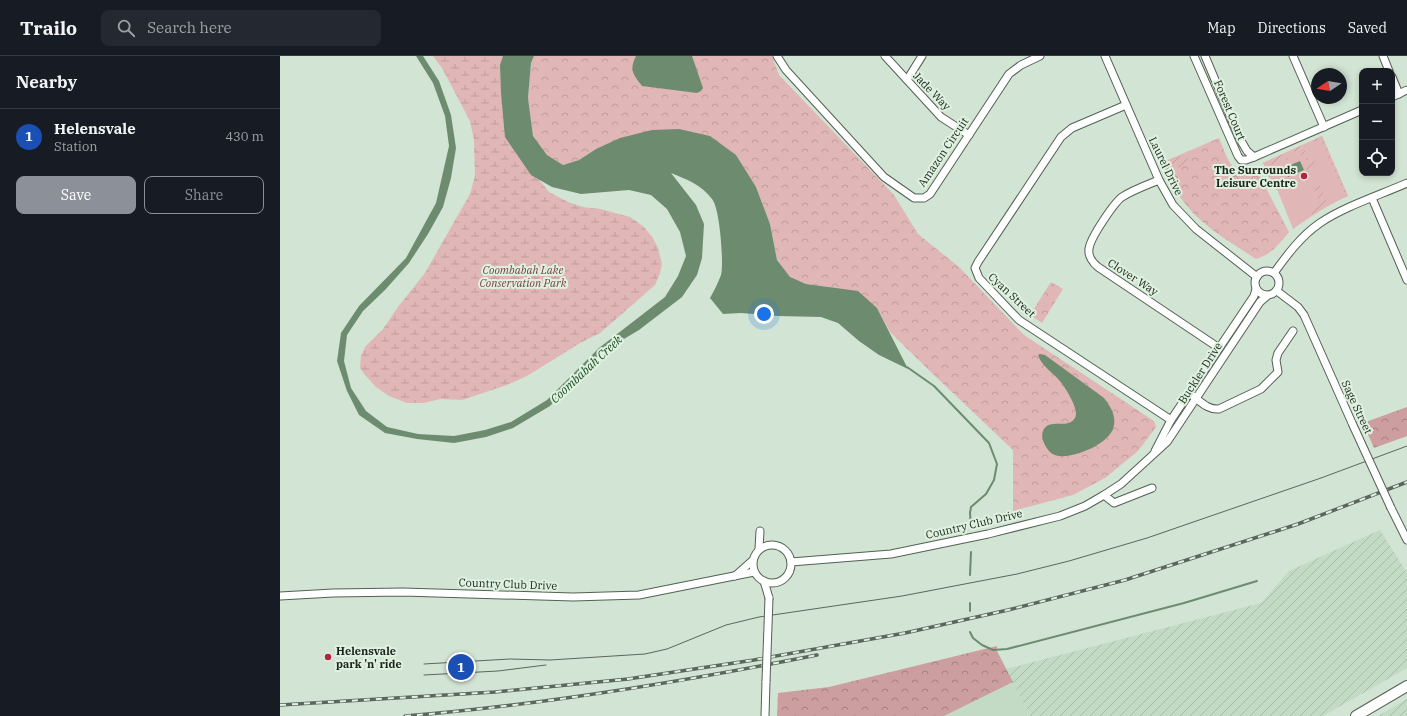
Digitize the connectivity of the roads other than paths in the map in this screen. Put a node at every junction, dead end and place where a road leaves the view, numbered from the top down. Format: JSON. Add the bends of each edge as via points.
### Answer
{"nodes":[{"id":1,"x":777,"y":56,"type":"edge"},
{"id":2,"x":885,"y":56,"type":"edge"},
{"id":3,"x":922,"y":56,"type":"edge"},
{"id":4,"x":1040,"y":56,"type":"edge"},
{"id":5,"x":1105,"y":56,"type":"edge"},
{"id":6,"x":1194,"y":56,"type":"edge"},
{"id":7,"x":1205,"y":56,"type":"edge"},
{"id":8,"x":1293,"y":56,"type":"edge"},
{"id":9,"x":1383,"y":56,"type":"edge"},
{"id":10,"x":1388,"y":68,"type":"edge"},
{"id":11,"x":907,"y":80,"type":"junction"},
{"id":12,"x":1407,"y":90,"type":"edge"},
{"id":13,"x":1396,"y":95,"type":"edge"},
{"id":14,"x":1126,"y":105,"type":"junction"},
{"id":15,"x":1359,"y":111,"type":"edge"},
{"id":16,"x":1324,"y":127,"type":"junction"},
{"id":17,"x":969,"y":135,"type":"junction"},
{"id":18,"x":1254,"y":157,"type":"junction"},
{"id":19,"x":1159,"y":180,"type":"junction"},
{"id":20,"x":1407,"y":183,"type":"edge"},
{"id":21,"x":1372,"y":198,"type":"junction"},
{"id":22,"x":1274,"y":273,"type":"junction"},
{"id":23,"x":1257,"y":276,"type":"junction"},
{"id":24,"x":1407,"y":280,"type":"edge"},
{"id":25,"x":1256,"y":289,"type":"junction"},
{"id":26,"x":1277,"y":291,"type":"junction"},
{"id":27,"x":1267,"y":296,"type":"junction"},
{"id":28,"x":1293,"y":331,"type":"dead end"},
{"id":29,"x":1219,"y":348,"type":"junction"},
{"id":30,"x":1189,"y":394,"type":"junction"},
{"id":31,"x":1196,"y":399,"type":"junction"},
{"id":32,"x":1171,"y":420,"type":"junction"},
{"id":33,"x":1147,"y":460,"type":"junction"},
{"id":34,"x":1152,"y":488,"type":"dead end"},
{"id":35,"x":1104,"y":495,"type":"junction"},
{"id":36,"x":1407,"y":540,"type":"edge"},
{"id":37,"x":768,"y":545,"type":"junction"},
{"id":38,"x":759,"y":549,"type":"junction"},
{"id":39,"x":753,"y":560,"type":"junction"},
{"id":40,"x":791,"y":562,"type":"junction"},
{"id":41,"x":754,"y":572,"type":"junction"},
{"id":42,"x":733,"y":577,"type":"junction"},
{"id":43,"x":764,"y":581,"type":"junction"},
{"id":44,"x":773,"y":583,"type":"junction"},
{"id":45,"x":280,"y":596,"type":"edge"},
{"id":46,"x":769,"y":598,"type":"junction"},
{"id":47,"x":1407,"y":686,"type":"edge"},
{"id":48,"x":765,"y":716,"type":"edge"},
{"id":49,"x":1356,"y":716,"type":"edge"}],
"edges":[{"from":1,"to":17,"type":"street","name":"Amazon Circuit","via":[[786,70],[884,177],[914,198],[924,198],[930,194]]},
{"from":2,"to":11,"type":"street","name":"Jade Way"},
{"from":3,"to":11,"type":"street"},
{"from":4,"to":17,"type":"street","name":"Amazon Circuit","via":[[1008,74]]},
{"from":5,"to":14,"type":"street","name":"Laurel Drive"},
{"from":6,"to":18,"type":"street","name":"Forest Court","via":[[1238,156],[1241,160]]},
{"from":7,"to":18,"type":"street","name":"Forest Court","via":[[1240,139]]},
{"from":8,"to":16,"type":"street"},
{"from":9,"to":10,"type":"street"},
{"from":11,"to":17,"type":"street","name":"Jade Way","via":[[941,116]]},
{"from":12,"to":13,"type":"street"},
{"from":14,"to":19,"type":"street","name":"Laurel Drive"},
{"from":14,"to":32,"type":"street","name":"Cyan Street","via":[[1072,128],[1061,137],[975,268],[981,282],[1020,320]]},
{"from":15,"to":16,"type":"street"},
{"from":16,"to":18,"type":"street"},
{"from":19,"to":23,"type":"street","name":"Laurel Drive","via":[[1173,205],[1188,223]]},
{"from":19,"to":29,"type":"street","name":"Clover Way","via":[[1124,196],[1114,204],[1091,242],[1090,256],[1098,267]]},
{"from":20,"to":21,"type":"street"},
{"from":21,"to":22,"type":"street","via":[[1320,223],[1299,242]]},
{"from":21,"to":24,"type":"street"},
{"from":22,"to":23,"type":"street","via":[[1266,271]]},
{"from":22,"to":26,"type":"street","via":[[1279,284]]},
{"from":23,"to":25,"type":"street"},
{"from":25,"to":27,"type":"street"},
{"from":25,"to":29,"type":"street","name":"Buckler Drive","via":[[1254,296]]},
{"from":26,"to":27,"type":"street"},
{"from":26,"to":36,"type":"street","name":"Sage Street","bridge":true,"via":[[1296,305],[1304,315]]},
{"from":27,"to":31,"type":"street","name":"Buckler Drive","via":[[1260,302]]},
{"from":28,"to":31,"type":"street","via":[[1278,353],[1278,372],[1261,389],[1219,409],[1209,407]]},
{"from":29,"to":30,"type":"street","name":"Buckler Drive"},
{"from":30,"to":31,"type":"street"},
{"from":30,"to":32,"type":"street","name":"Buckler Drive"},
{"from":31,"to":33,"type":"street","name":"Buckler Drive","via":[[1167,442]]},
{"from":32,"to":33,"type":"street","name":"Buckler Drive","via":[[1157,448]]},
{"from":33,"to":35,"type":"street","name":"Buckler Drive","via":[[1121,484]]},
{"from":34,"to":35,"type":"street","via":[[1114,503]]},
{"from":35,"to":40,"type":"street","name":"Country Club Drive","via":[[1060,516],[988,534],[891,554]]},
{"from":37,"to":38,"type":"street"},
{"from":37,"to":38,"type":"street","via":[[760,531]]},
{"from":37,"to":40,"type":"street","via":[[784,549]]},
{"from":38,"to":39,"type":"street","name":"Country Club Drive"},
{"from":39,"to":41,"type":"street"},
{"from":39,"to":42,"type":"street","name":"Country Club Drive"},
{"from":40,"to":44,"type":"street","via":[[790,570],[784,578]]},
{"from":41,"to":42,"type":"street","name":"Country Club Drive"},
{"from":41,"to":43,"type":"street"},
{"from":42,"to":45,"type":"street","name":"Country Club Drive","via":[[639,595],[573,597],[395,592]]},
{"from":43,"to":44,"type":"street"},
{"from":43,"to":46,"type":"street"},
{"from":44,"to":46,"type":"street"},
{"from":46,"to":48,"type":"street","bridge":true},
{"from":47,"to":49,"type":"street"}]}
